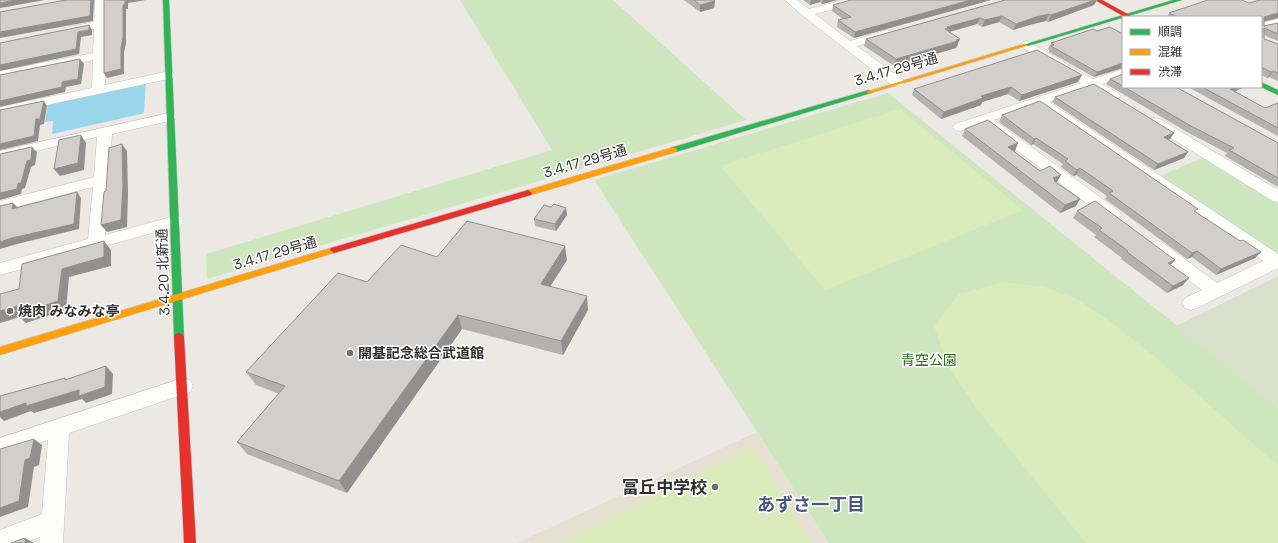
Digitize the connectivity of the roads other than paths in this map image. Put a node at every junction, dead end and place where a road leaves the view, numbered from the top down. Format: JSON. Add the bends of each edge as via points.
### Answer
{"nodes":[{"id":1,"x":100,"y":0,"type":"edge"},
{"id":2,"x":166,"y":0,"type":"edge"},
{"id":3,"x":790,"y":0,"type":"edge"},
{"id":4,"x":856,"y":0,"type":"edge"},
{"id":5,"x":1098,"y":0,"type":"edge"},
{"id":6,"x":1179,"y":0,"type":"edge"},
{"id":7,"x":806,"y":12,"type":"junction"},
{"id":8,"x":1129,"y":16,"type":"edge"},
{"id":9,"x":1122,"y":18,"type":"edge"},
{"id":10,"x":1278,"y":22,"type":"edge"},
{"id":11,"x":99,"y":24,"type":"junction"},
{"id":12,"x":1262,"y":28,"type":"edge"},
{"id":13,"x":902,"y":30,"type":"edge"},
{"id":14,"x":54,"y":33,"type":"edge"},
{"id":15,"x":848,"y":45,"type":"junction"},
{"id":16,"x":1027,"y":45,"type":"junction"},
{"id":17,"x":99,"y":55,"type":"junction"},
{"id":18,"x":1122,"y":73,"type":"edge"},
{"id":19,"x":0,"y":75,"type":"edge"},
{"id":20,"x":169,"y":75,"type":"junction"},
{"id":21,"x":898,"y":83,"type":"junction"},
{"id":22,"x":1092,"y":83,"type":"junction"},
{"id":23,"x":1262,"y":85,"type":"edge"},
{"id":24,"x":98,"y":90,"type":"junction"},
{"id":25,"x":1278,"y":93,"type":"edge"},
{"id":26,"x":1039,"y":101,"type":"junction"},
{"id":27,"x":1125,"y":104,"type":"edge"},
{"id":28,"x":0,"y":111,"type":"edge"},
{"id":29,"x":1145,"y":116,"type":"edge"},
{"id":30,"x":170,"y":117,"type":"junction"},
{"id":31,"x":983,"y":119,"type":"junction"},
{"id":32,"x":960,"y":127,"type":"dead end"},
{"id":33,"x":105,"y":131,"type":"junction"},
{"id":34,"x":0,"y":155,"type":"edge"},
{"id":35,"x":101,"y":180,"type":"junction"},
{"id":36,"x":1278,"y":197,"type":"edge"},
{"id":37,"x":0,"y":206,"type":"edge"},
{"id":38,"x":175,"y":221,"type":"junction"},
{"id":39,"x":1128,"y":226,"type":"edge"},
{"id":40,"x":1147,"y":240,"type":"edge"},
{"id":41,"x":96,"y":243,"type":"junction"},
{"id":42,"x":1277,"y":262,"type":"edge"},
{"id":43,"x":0,"y":269,"type":"edge"},
{"id":44,"x":1216,"y":291,"type":"junction"},
{"id":45,"x":177,"y":297,"type":"junction"},
{"id":46,"x":1191,"y":303,"type":"dead end"},
{"id":47,"x":0,"y":351,"type":"edge"},
{"id":48,"x":183,"y":386,"type":"junction"},
{"id":49,"x":60,"y":427,"type":"junction"},
{"id":50,"x":0,"y":447,"type":"edge"},
{"id":51,"x":52,"y":521,"type":"junction"},
{"id":52,"x":0,"y":541,"type":"edge"},
{"id":53,"x":51,"y":543,"type":"edge"},
{"id":54,"x":190,"y":543,"type":"edge"}],
"edges":[{"from":1,"to":11,"type":"street"},
{"from":2,"to":20,"type":"street","name":"3.4.20 北新通"},
{"from":3,"to":7,"type":"street"},
{"from":4,"to":7,"type":"street"},
{"from":5,"to":8,"type":"street"},
{"from":6,"to":8,"type":"street","name":"3.4.17 29号通"},
{"from":7,"to":15,"type":"street"},
{"from":9,"to":16,"type":"street","name":"3.4.17 29号通"},
{"from":10,"to":12,"type":"street"},
{"from":11,"to":14,"type":"street"},
{"from":11,"to":17,"type":"street"},
{"from":13,"to":15,"type":"street"},
{"from":15,"to":21,"type":"street"},
{"from":16,"to":21,"type":"street","name":"3.4.17 29号通"},
{"from":16,"to":22,"type":"street"},
{"from":17,"to":19,"type":"street"},
{"from":17,"to":24,"type":"street"},
{"from":18,"to":22,"type":"street"},
{"from":20,"to":24,"type":"street"},
{"from":20,"to":30,"type":"street","name":"3.4.20 北新通"},
{"from":21,"to":45,"type":"street","name":"3.4.17 29号通"},
{"from":22,"to":26,"type":"street"},
{"from":22,"to":27,"type":"street"},
{"from":23,"to":25,"type":"street"},
{"from":24,"to":28,"type":"street"},
{"from":26,"to":31,"type":"street"},
{"from":26,"to":42,"type":"street"},
{"from":29,"to":36,"type":"street"},
{"from":30,"to":33,"type":"street"},
{"from":30,"to":38,"type":"street","name":"3.4.20 北新通"},
{"from":31,"to":32,"type":"street"},
{"from":31,"to":39,"type":"street"},
{"from":33,"to":34,"type":"street"},
{"from":33,"to":35,"type":"street"},
{"from":35,"to":37,"type":"street"},
{"from":35,"to":41,"type":"street"},
{"from":38,"to":41,"type":"street"},
{"from":38,"to":45,"type":"street","name":"3.4.20 北新通"},
{"from":40,"to":44,"type":"street"},
{"from":41,"to":43,"type":"street"},
{"from":42,"to":44,"type":"street"},
{"from":44,"to":46,"type":"street"},
{"from":45,"to":47,"type":"street","name":"3.4.17 29号通"},
{"from":45,"to":48,"type":"street","name":"3.4.20 北新通"},
{"from":48,"to":49,"type":"street"},
{"from":48,"to":54,"type":"street","name":"3.4.20 北新通"},
{"from":49,"to":50,"type":"street"},
{"from":49,"to":51,"type":"street"},
{"from":51,"to":52,"type":"street"},
{"from":51,"to":53,"type":"street"}]}
